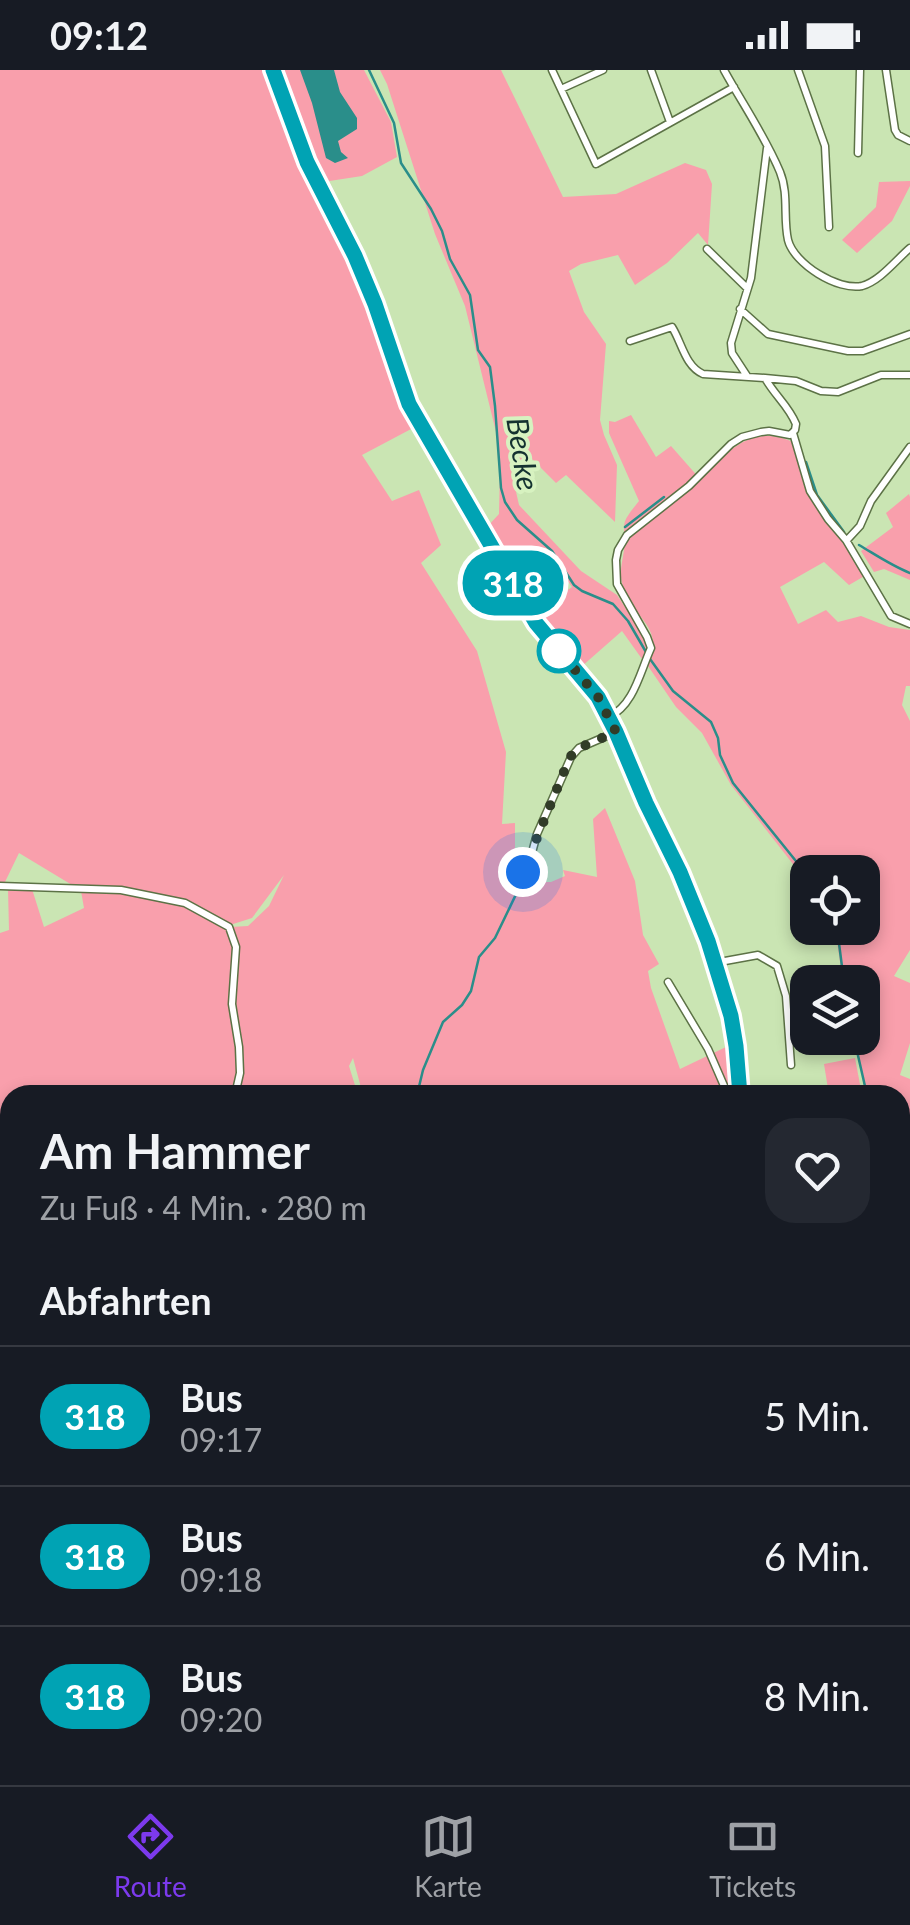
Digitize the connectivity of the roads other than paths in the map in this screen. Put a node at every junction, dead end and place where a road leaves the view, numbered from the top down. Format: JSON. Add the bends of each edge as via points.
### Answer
{"nodes":[{"id":1,"x":273,"y":70,"type":"edge"},
{"id":2,"x":552,"y":70,"type":"edge"},
{"id":3,"x":603,"y":70,"type":"edge"},
{"id":4,"x":651,"y":70,"type":"edge"},
{"id":5,"x":724,"y":70,"type":"edge"},
{"id":6,"x":798,"y":70,"type":"edge"},
{"id":7,"x":860,"y":70,"type":"edge"},
{"id":8,"x":886,"y":70,"type":"edge"},
{"id":9,"x":734,"y":87,"type":"junction"},
{"id":10,"x":561,"y":88,"type":"junction"},
{"id":11,"x":670,"y":122,"type":"junction"},
{"id":12,"x":910,"y":141,"type":"edge"},
{"id":13,"x":767,"y":147,"type":"junction"},
{"id":14,"x":858,"y":153,"type":"dead end"},
{"id":15,"x":829,"y":227,"type":"dead end"},
{"id":16,"x":910,"y":248,"type":"edge"},
{"id":17,"x":706,"y":249,"type":"dead end"},
{"id":18,"x":747,"y":288,"type":"junction"},
{"id":19,"x":740,"y":309,"type":"junction"},
{"id":20,"x":910,"y":334,"type":"edge"},
{"id":21,"x":630,"y":341,"type":"dead end"},
{"id":22,"x":910,"y":375,"type":"edge"},
{"id":23,"x":747,"y":376,"type":"junction"},
{"id":24,"x":765,"y":378,"type":"junction"},
{"id":25,"x":793,"y":433,"type":"junction"},
{"id":26,"x":910,"y":446,"type":"edge"},
{"id":27,"x":846,"y":540,"type":"junction"},
{"id":28,"x":910,"y":624,"type":"edge"},
{"id":29,"x":608,"y":718,"type":"junction"},
{"id":30,"x":616,"y":732,"type":"junction"},
{"id":31,"x":520,"y":878,"type":"dead end"},
{"id":32,"x":0,"y":886,"type":"edge"},
{"id":33,"x":714,"y":963,"type":"junction"},
{"id":34,"x":668,"y":982,"type":"dead end"},
{"id":35,"x":791,"y":1065,"type":"dead end"},
{"id":36,"x":237,"y":1085,"type":"edge"},
{"id":37,"x":724,"y":1085,"type":"edge"},
{"id":38,"x":739,"y":1085,"type":"edge"}],
"edges":[{"from":1,"to":29,"type":"main road","via":[[307,162],[355,256],[409,404],[536,623]]},
{"from":2,"to":10,"type":"street"},
{"from":3,"to":10,"type":"street"},
{"from":4,"to":11,"type":"street"},
{"from":5,"to":9,"type":"street"},
{"from":6,"to":15,"type":"street","via":[[826,146]]},
{"from":7,"to":14,"type":"street"},
{"from":8,"to":12,"type":"street","via":[[896,130]]},
{"from":9,"to":11,"type":"street"},
{"from":9,"to":13,"type":"street"},
{"from":10,"to":11,"type":"street","via":[[596,164]]},
{"from":13,"to":16,"type":"street","via":[[781,174],[788,240],[812,271],[848,286],[865,285]]},
{"from":13,"to":18,"type":"street"},
{"from":17,"to":18,"type":"street"},
{"from":18,"to":19,"type":"street"},
{"from":19,"to":20,"type":"street","via":[[768,334],[848,352]]},
{"from":19,"to":23,"type":"street","via":[[732,353]]},
{"from":21,"to":23,"type":"street","via":[[672,327],[694,370]]},
{"from":22,"to":24,"type":"street","via":[[881,374],[838,392]]},
{"from":23,"to":24,"type":"street"},
{"from":24,"to":25,"type":"street","via":[[789,408]]},
{"from":25,"to":27,"type":"street","via":[[810,491]]},
{"from":25,"to":29,"type":"street","via":[[742,437],[625,537],[616,560],[617,584],[650,650],[628,700]]},
{"from":26,"to":27,"type":"street"},
{"from":27,"to":28,"type":"street","via":[[891,616]]},
{"from":29,"to":30,"type":"main road"},
{"from":30,"to":31,"type":"street","via":[[570,757]]},
{"from":30,"to":33,"type":"main road"},
{"from":32,"to":36,"type":"street","via":[[121,890],[184,903],[230,927],[236,948]]},
{"from":33,"to":35,"type":"street","via":[[758,955],[778,966]]},
{"from":33,"to":38,"type":"main road","via":[[731,1016]]},
{"from":34,"to":37,"type":"street"}]}
